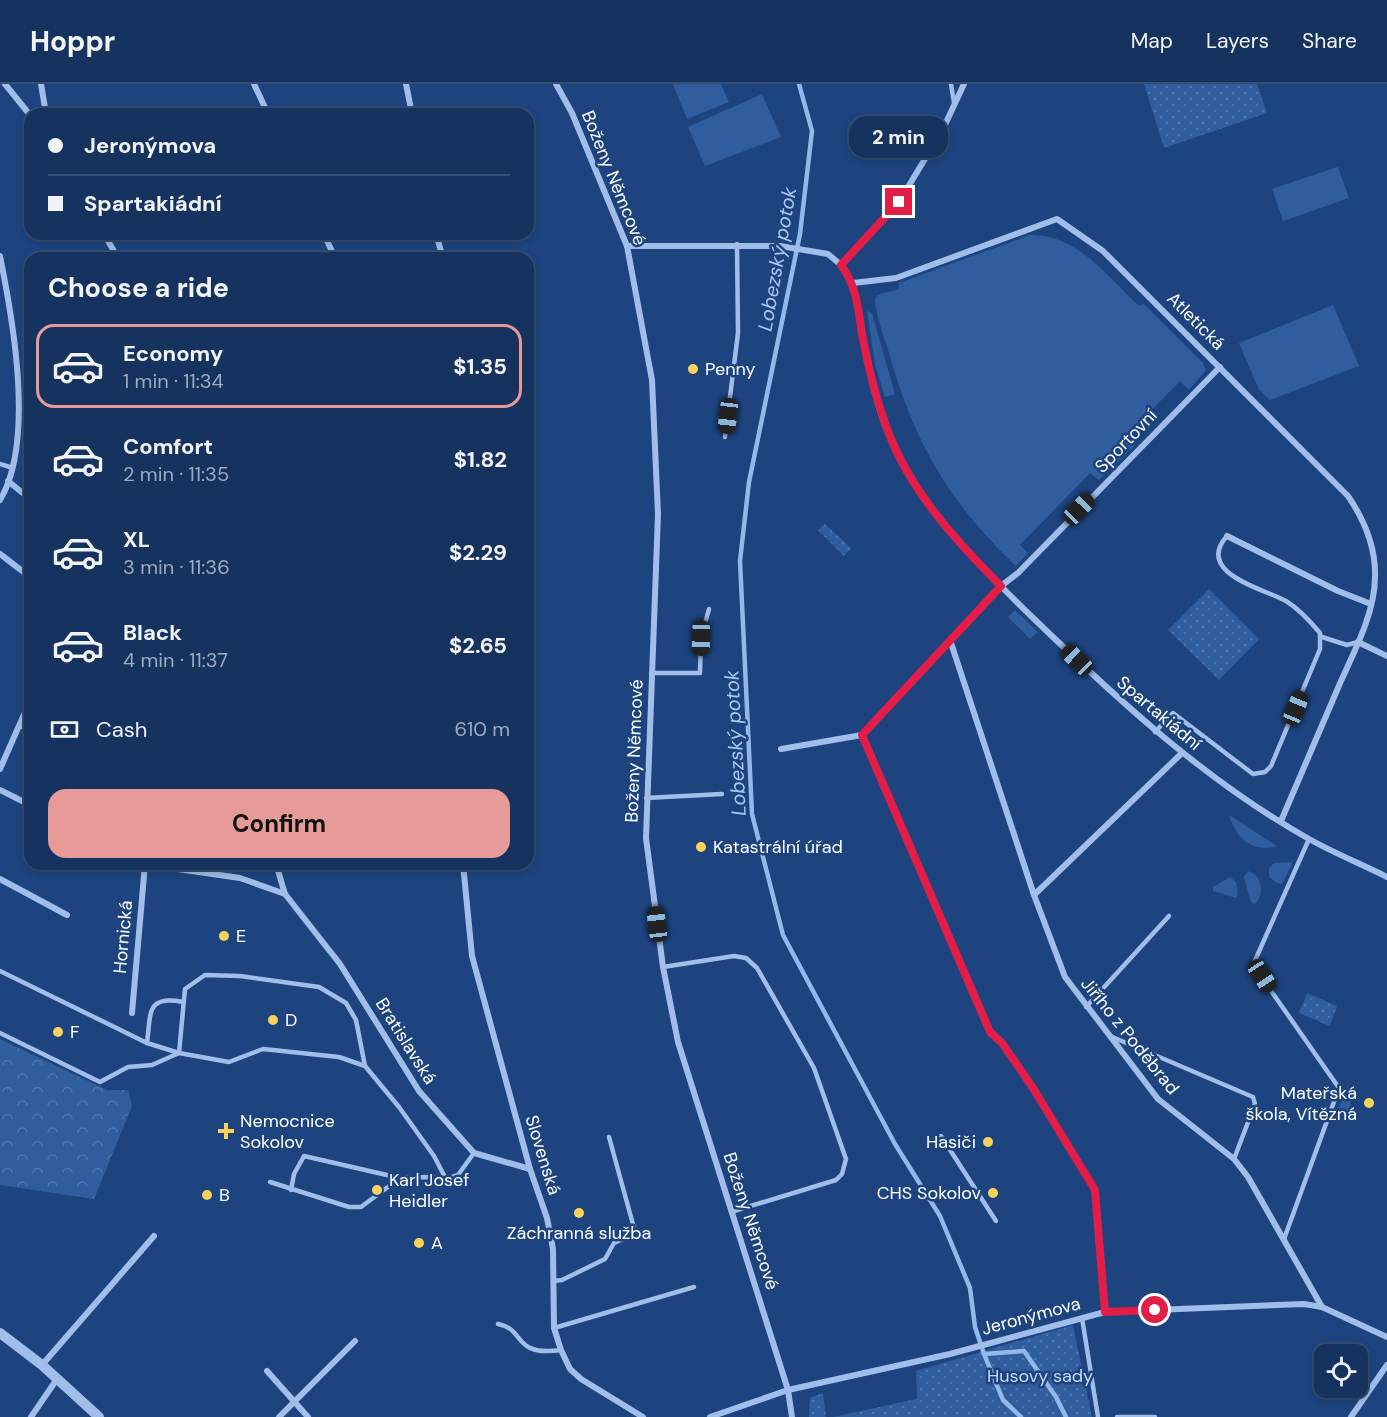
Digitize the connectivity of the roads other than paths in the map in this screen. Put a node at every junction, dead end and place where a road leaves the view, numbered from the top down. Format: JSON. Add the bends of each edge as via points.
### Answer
{"nodes":[{"id":1,"x":5,"y":84,"type":"edge"},
{"id":2,"x":41,"y":84,"type":"edge"},
{"id":3,"x":254,"y":84,"type":"edge"},
{"id":4,"x":406,"y":84,"type":"edge"},
{"id":5,"x":951,"y":84,"type":"edge"},
{"id":6,"x":964,"y":84,"type":"edge"},
{"id":7,"x":559,"y":86,"type":"edge"},
{"id":8,"x":955,"y":106,"type":"junction"},
{"id":9,"x":24,"y":108,"type":"edge"},
{"id":10,"x":45,"y":108,"type":"edge"},
{"id":11,"x":265,"y":108,"type":"edge"},
{"id":12,"x":411,"y":108,"type":"edge"},
{"id":13,"x":737,"y":244,"type":"junction"},
{"id":14,"x":627,"y":246,"type":"junction"},
{"id":15,"x":0,"y":256,"type":"edge"},
{"id":16,"x":841,"y":265,"type":"junction"},
{"id":17,"x":853,"y":283,"type":"junction"},
{"id":18,"x":1220,"y":367,"type":"junction"},
{"id":19,"x":725,"y":437,"type":"dead end"},
{"id":20,"x":0,"y":464,"type":"edge"},
{"id":21,"x":13,"y":468,"type":"junction"},
{"id":22,"x":8,"y":481,"type":"junction"},
{"id":23,"x":24,"y":494,"type":"edge"},
{"id":24,"x":0,"y":500,"type":"edge"},
{"id":25,"x":1227,"y":536,"type":"joint"},
{"id":26,"x":0,"y":554,"type":"edge"},
{"id":27,"x":24,"y":572,"type":"edge"},
{"id":28,"x":1001,"y":586,"type":"junction"},
{"id":29,"x":1371,"y":604,"type":"junction"},
{"id":30,"x":709,"y":609,"type":"dead end"},
{"id":31,"x":1322,"y":637,"type":"junction"},
{"id":32,"x":950,"y":640,"type":"junction"},
{"id":33,"x":1358,"y":642,"type":"junction"},
{"id":34,"x":1387,"y":656,"type":"edge"},
{"id":35,"x":651,"y":674,"type":"junction"},
{"id":36,"x":24,"y":715,"type":"edge"},
{"id":37,"x":20,"y":725,"type":"junction"},
{"id":38,"x":24,"y":727,"type":"edge"},
{"id":39,"x":1155,"y":732,"type":"junction"},
{"id":40,"x":862,"y":735,"type":"junction"},
{"id":41,"x":781,"y":749,"type":"dead end"},
{"id":42,"x":1182,"y":753,"type":"junction"},
{"id":43,"x":0,"y":769,"type":"edge"},
{"id":44,"x":0,"y":790,"type":"edge"},
{"id":45,"x":722,"y":794,"type":"dead end"},
{"id":46,"x":646,"y":798,"type":"junction"},
{"id":47,"x":24,"y":802,"type":"edge"},
{"id":48,"x":1281,"y":821,"type":"junction"},
{"id":49,"x":1309,"y":839,"type":"junction"},
{"id":50,"x":144,"y":870,"type":"edge"},
{"id":51,"x":194,"y":870,"type":"edge"},
{"id":52,"x":278,"y":870,"type":"edge"},
{"id":53,"x":464,"y":870,"type":"edge"},
{"id":54,"x":1387,"y":877,"type":"edge"},
{"id":55,"x":0,"y":879,"type":"edge"},
{"id":56,"x":285,"y":894,"type":"junction"},
{"id":57,"x":1034,"y":895,"type":"junction"},
{"id":58,"x":67,"y":915,"type":"dead end"},
{"id":59,"x":1169,"y":916,"type":"dead end"},
{"id":60,"x":663,"y":967,"type":"junction"},
{"id":61,"x":0,"y":971,"type":"edge"},
{"id":62,"x":183,"y":1002,"type":"junction"},
{"id":63,"x":1086,"y":1007,"type":"junction"},
{"id":64,"x":132,"y":1013,"type":"dead end"},
{"id":65,"x":0,"y":1033,"type":"edge"},
{"id":66,"x":1109,"y":1036,"type":"junction"},
{"id":67,"x":147,"y":1043,"type":"junction"},
{"id":68,"x":179,"y":1053,"type":"junction"},
{"id":69,"x":365,"y":1066,"type":"junction"},
{"id":70,"x":941,"y":1136,"type":"dead end"},
{"id":71,"x":609,"y":1137,"type":"dead end"},
{"id":72,"x":474,"y":1153,"type":"junction"},
{"id":73,"x":1234,"y":1159,"type":"junction"},
{"id":74,"x":530,"y":1169,"type":"junction"},
{"id":75,"x":400,"y":1178,"type":"junction"},
{"id":76,"x":446,"y":1179,"type":"junction"},
{"id":77,"x":270,"y":1182,"type":"dead end"},
{"id":78,"x":291,"y":1190,"type":"junction"},
{"id":79,"x":731,"y":1212,"type":"junction"},
{"id":80,"x":996,"y":1221,"type":"dead end"},
{"id":81,"x":154,"y":1236,"type":"dead end"},
{"id":82,"x":1284,"y":1239,"type":"junction"},
{"id":83,"x":554,"y":1281,"type":"junction"},
{"id":84,"x":694,"y":1287,"type":"dead end"},
{"id":85,"x":1322,"y":1306,"type":"junction"},
{"id":86,"x":1105,"y":1312,"type":"junction"},
{"id":87,"x":1082,"y":1318,"type":"junction"},
{"id":88,"x":498,"y":1324,"type":"dead end"},
{"id":89,"x":554,"y":1328,"type":"junction"},
{"id":90,"x":0,"y":1333,"type":"edge"},
{"id":91,"x":1387,"y":1337,"type":"edge"},
{"id":92,"x":355,"y":1341,"type":"dead end"},
{"id":93,"x":561,"y":1350,"type":"junction"},
{"id":94,"x":42,"y":1365,"type":"junction"},
{"id":95,"x":1387,"y":1365,"type":"edge"},
{"id":96,"x":267,"y":1371,"type":"dead end"},
{"id":97,"x":57,"y":1379,"type":"junction"},
{"id":98,"x":788,"y":1390,"type":"junction"},
{"id":99,"x":295,"y":1400,"type":"junction"},
{"id":100,"x":31,"y":1417,"type":"edge"},
{"id":101,"x":99,"y":1417,"type":"edge"},
{"id":102,"x":279,"y":1417,"type":"edge"},
{"id":103,"x":308,"y":1417,"type":"edge"},
{"id":104,"x":643,"y":1417,"type":"edge"},
{"id":105,"x":710,"y":1417,"type":"edge"},
{"id":106,"x":792,"y":1417,"type":"edge"},
{"id":107,"x":1098,"y":1417,"type":"edge"},
{"id":108,"x":1117,"y":1417,"type":"edge"},
{"id":109,"x":1155,"y":1417,"type":"edge"},
{"id":110,"x":1351,"y":1417,"type":"edge"}],
"edges":[{"from":1,"to":9,"type":"street"},
{"from":2,"to":10,"type":"street"},
{"from":3,"to":11,"type":"street"},
{"from":4,"to":12,"type":"street"},
{"from":5,"to":8,"type":"lane"},
{"from":6,"to":8,"type":"street"},
{"from":7,"to":14,"type":"street","name":"Boženy Němcové"},
{"from":8,"to":16,"type":"street","via":[[899,202]]},
{"from":13,"to":14,"type":"street","name":"Spartakiádní"},
{"from":13,"to":16,"type":"street","name":"Spartakiádní","via":[[828,254]]},
{"from":13,"to":19,"type":"lane","via":[[738,333]]},
{"from":14,"to":35,"type":"street","name":"Boženy Němcové","via":[[652,380],[658,514]]},
{"from":15,"to":21,"type":"street","via":[[13,320],[19,403]]},
{"from":16,"to":17,"type":"street","name":"Spartakiádní"},
{"from":17,"to":18,"type":"street","name":"Atletická","via":[[896,278],[1057,219],[1103,251]]},
{"from":17,"to":28,"type":"street","name":"Spartakiádní","via":[[881,413],[893,446],[936,516]]},
{"from":18,"to":28,"type":"street","name":"Sportovní"},
{"from":18,"to":29,"type":"street","name":"Atletická","via":[[1357,508],[1375,556]]},
{"from":20,"to":21,"type":"lane"},
{"from":21,"to":22,"type":"street"},
{"from":22,"to":23,"type":"street"},
{"from":22,"to":24,"type":"street"},
{"from":25,"to":29,"type":"street"},
{"from":25,"to":31,"type":"lane","via":[[1221,543],[1222,567],[1234,578],[1287,602]]},
{"from":26,"to":27,"type":"street"},
{"from":28,"to":32,"type":"street","name":"Sportovní"},
{"from":28,"to":39,"type":"street","name":"Spartakiádní"},
{"from":29,"to":33,"type":"street","name":"Atletická"},
{"from":30,"to":35,"type":"lane","via":[[701,638],[700,673]]},
{"from":31,"to":33,"type":"lane","via":[[1347,645]]},
{"from":31,"to":39,"type":"lane","via":[[1271,766],[1265,772],[1253,774],[1173,713]]},
{"from":32,"to":40,"type":"street","name":"Sportovní"},
{"from":32,"to":57,"type":"street","name":"Jiřího z Poděbrad"},
{"from":33,"to":34,"type":"street"},
{"from":33,"to":48,"type":"street","name":"Atletická"},
{"from":35,"to":46,"type":"street","name":"Boženy Němcové"},
{"from":36,"to":37,"type":"street"},
{"from":37,"to":38,"type":"street"},
{"from":37,"to":43,"type":"street"},
{"from":39,"to":42,"type":"street","name":"Spartakiádní"},
{"from":40,"to":41,"type":"street"},
{"from":40,"to":86,"type":"street","via":[[990,1032],[1033,1088],[1095,1190]]},
{"from":42,"to":48,"type":"street","name":"Spartakiádní"},
{"from":42,"to":57,"type":"street"},
{"from":44,"to":47,"type":"street"},
{"from":45,"to":46,"type":"lane"},
{"from":46,"to":60,"type":"street","name":"Boženy Němcové","via":[[646,838]]},
{"from":48,"to":49,"type":"street","name":"Spartakiádní"},
{"from":49,"to":54,"type":"street","name":"Spartakiádní"},
{"from":49,"to":82,"type":"lane","via":[[1253,965],[1339,1088]]},
{"from":50,"to":64,"type":"street","name":"Hornická"},
{"from":51,"to":56,"type":"street","via":[[240,878]]},
{"from":52,"to":56,"type":"street"},
{"from":53,"to":74,"type":"street","name":"Slovenská","via":[[472,956]]},
{"from":55,"to":58,"type":"street"},
{"from":56,"to":72,"type":"street","name":"Bratislavská","via":[[340,964],[419,1091]]},
{"from":57,"to":63,"type":"street","name":"Jiřího z Poděbrad","via":[[1065,977]]},
{"from":59,"to":63,"type":"lane"},
{"from":60,"to":79,"type":"street","name":"Boženy Němcové","via":[[678,1042]]},
{"from":60,"to":79,"type":"lane","via":[[734,956],[746,958],[757,968],[814,1068],[846,1159],[836,1180]]},
{"from":61,"to":67,"type":"lane"},
{"from":62,"to":67,"type":"lane","via":[[156,1002]]},
{"from":62,"to":68,"type":"lane"},
{"from":62,"to":69,"type":"lane","via":[[185,989],[205,975],[320,987],[346,1003],[356,1020]]},
{"from":63,"to":66,"type":"street","name":"Jiřího z Poděbrad"},
{"from":65,"to":68,"type":"lane","via":[[100,1082],[128,1067],[152,1065]]},
{"from":66,"to":73,"type":"street","name":"Jiřího z Poděbrad","via":[[1158,1099]]},
{"from":66,"to":73,"type":"lane","via":[[1253,1096],[1255,1104]]},
{"from":67,"to":68,"type":"lane"},
{"from":68,"to":69,"type":"lane","via":[[229,1062],[263,1049],[339,1057]]},
{"from":69,"to":76,"type":"lane","via":[[405,1115]]},
{"from":70,"to":80,"type":"lane"},
{"from":71,"to":83,"type":"lane","via":[[634,1228],[630,1236],[614,1243],[605,1259]]},
{"from":72,"to":74,"type":"street"},
{"from":72,"to":76,"type":"lane","via":[[458,1175]]},
{"from":73,"to":82,"type":"street","name":"Jiřího z Poděbrad"},
{"from":74,"to":83,"type":"street","name":"Slovenská","via":[[547,1218]]},
{"from":75,"to":76,"type":"lane"},
{"from":75,"to":78,"type":"lane","via":[[361,1207]]},
{"from":75,"to":78,"type":"lane","via":[[304,1156]]},
{"from":77,"to":78,"type":"lane"},
{"from":79,"to":98,"type":"street","name":"Boženy Němcové"},
{"from":81,"to":94,"type":"street"},
{"from":82,"to":85,"type":"street","name":"Jiřího z Poděbrad"},
{"from":83,"to":89,"type":"street","name":"Slovenská"},
{"from":84,"to":89,"type":"lane"},
{"from":85,"to":86,"type":"street","name":"Jeronýmova"},
{"from":85,"to":91,"type":"street","name":"Jeronýmova"},
{"from":86,"to":87,"type":"street","name":"Jeronýmova"},
{"from":87,"to":98,"type":"street","name":"Jeronýmova","via":[[950,1354]]},
{"from":87,"to":107,"type":"lane"},
{"from":88,"to":93,"type":"lane","via":[[507,1326],[534,1351]]},
{"from":89,"to":93,"type":"street","name":"Slovenská"},
{"from":90,"to":94,"type":"street"},
{"from":92,"to":99,"type":"street"},
{"from":93,"to":104,"type":"street","name":"Slovenská","via":[[570,1369],[581,1379]]},
{"from":94,"to":97,"type":"street"},
{"from":95,"to":110,"type":"street"},
{"from":96,"to":99,"type":"street"},
{"from":97,"to":100,"type":"street"},
{"from":97,"to":101,"type":"street"},
{"from":98,"to":105,"type":"street","name":"Jeronýmova"},
{"from":98,"to":106,"type":"street","name":"Boženy Němcové"},
{"from":99,"to":102,"type":"street"},
{"from":99,"to":103,"type":"street"},
{"from":108,"to":109,"type":"lane"}]}
